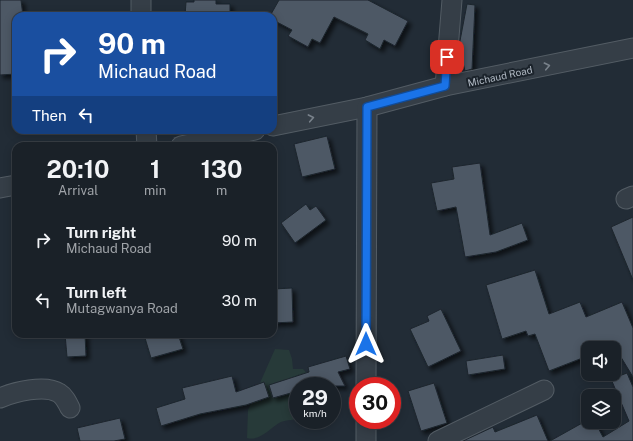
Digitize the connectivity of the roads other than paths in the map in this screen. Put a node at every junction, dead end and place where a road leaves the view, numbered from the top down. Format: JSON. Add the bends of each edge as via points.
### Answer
{"nodes":[{"id":1,"x":141,"y":0,"type":"edge"},
{"id":2,"x":452,"y":0,"type":"edge"},
{"id":3,"x":141,"y":12,"type":"edge"},
{"id":4,"x":633,"y":48,"type":"edge"},
{"id":5,"x":445,"y":86,"type":"junction"},
{"id":6,"x":367,"y":107,"type":"junction"},
{"id":7,"x":277,"y":125,"type":"edge"},
{"id":8,"x":237,"y":134,"type":"edge"},
{"id":9,"x":200,"y":142,"type":"edge"},
{"id":10,"x":12,"y":186,"type":"edge"},
{"id":11,"x":0,"y":188,"type":"edge"},
{"id":12,"x":366,"y":377,"type":"edge"},
{"id":13,"x":544,"y":390,"type":"dead end"},
{"id":14,"x":0,"y":398,"type":"edge"},
{"id":15,"x":70,"y":408,"type":"dead end"},
{"id":16,"x":366,"y":429,"type":"edge"},
{"id":17,"x":366,"y":441,"type":"edge"},
{"id":18,"x":438,"y":441,"type":"edge"}],
"edges":[{"from":1,"to":3,"type":"street"},
{"from":2,"to":5,"type":"street"},
{"from":5,"to":4,"type":"street","name":"Michaud Road","one_way":true},
{"from":5,"to":6,"type":"street","name":"Michaud Road"},
{"from":7,"to":6,"type":"street","name":"Michaud Road","one_way":true},
{"from":6,"to":12,"type":"street"},
{"from":8,"to":9,"type":"street"},
{"from":10,"to":11,"type":"street"},
{"from":13,"to":18,"type":"street"},
{"from":14,"to":15,"type":"street","via":[[12,392],[28,389],[48,390],[58,392]]},
{"from":16,"to":17,"type":"street"}]}
